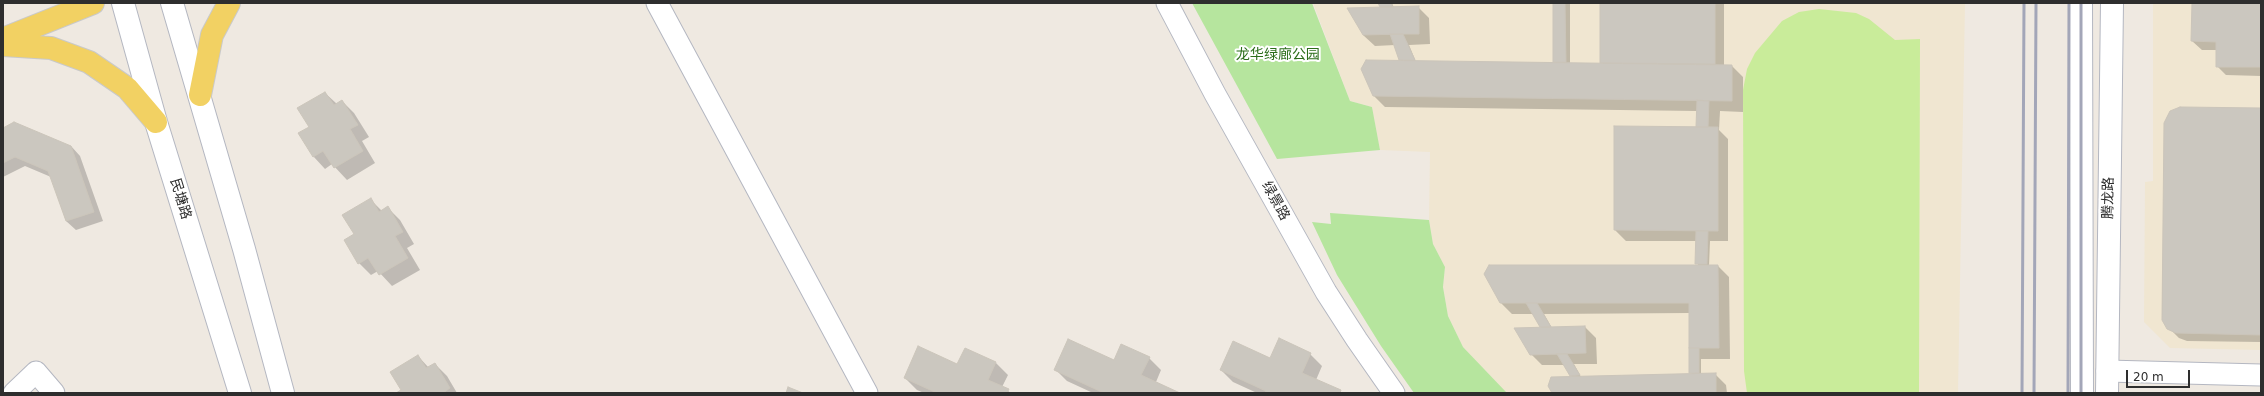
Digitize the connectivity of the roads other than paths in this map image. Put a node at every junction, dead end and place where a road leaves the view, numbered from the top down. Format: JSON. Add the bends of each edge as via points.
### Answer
{"nodes":[{"id":1,"x":93,"y":3,"type":"edge"},
{"id":2,"x":123,"y":3,"type":"edge"},
{"id":3,"x":172,"y":3,"type":"edge"},
{"id":4,"x":229,"y":3,"type":"edge"},
{"id":5,"x":657,"y":3,"type":"edge"},
{"id":6,"x":1167,"y":3,"type":"edge"},
{"id":7,"x":2081,"y":3,"type":"edge"},
{"id":8,"x":2112,"y":3,"type":"edge"},
{"id":9,"x":3,"y":39,"type":"edge"},
{"id":10,"x":3,"y":45,"type":"edge"},
{"id":11,"x":200,"y":95,"type":"junction"},
{"id":12,"x":156,"y":122,"type":"junction"},
{"id":13,"x":2107,"y":371,"type":"junction"},
{"id":14,"x":2261,"y":375,"type":"edge"},
{"id":15,"x":14,"y":393,"type":"edge"},
{"id":16,"x":54,"y":393,"type":"edge"},
{"id":17,"x":240,"y":393,"type":"edge"},
{"id":18,"x":283,"y":393,"type":"edge"},
{"id":19,"x":867,"y":393,"type":"edge"},
{"id":20,"x":1394,"y":393,"type":"edge"},
{"id":21,"x":2082,"y":393,"type":"edge"},
{"id":22,"x":2107,"y":393,"type":"edge"}],
"edges":[{"from":1,"to":9,"type":"main road"},
{"from":2,"to":12,"type":"main road","name":"民塘路"},
{"from":3,"to":11,"type":"main road"},
{"from":4,"to":11,"type":"main road","via":[[212,35]]},
{"from":5,"to":19,"type":"street"},
{"from":6,"to":20,"type":"street","name":"绿景路","via":[[1326,292]]},
{"from":7,"to":21,"type":"main road","name":"腾龙路"},
{"from":8,"to":13,"type":"main road","name":"腾龙路"},
{"from":10,"to":12,"type":"main road","via":[[51,48],[89,62],[127,88]]},
{"from":11,"to":18,"type":"main road"},
{"from":12,"to":17,"type":"main road","name":"民塘路"},
{"from":13,"to":14,"type":"street"},
{"from":13,"to":22,"type":"main road","name":"腾龙路"},
{"from":15,"to":16,"type":"street","via":[[36,372]]}]}
